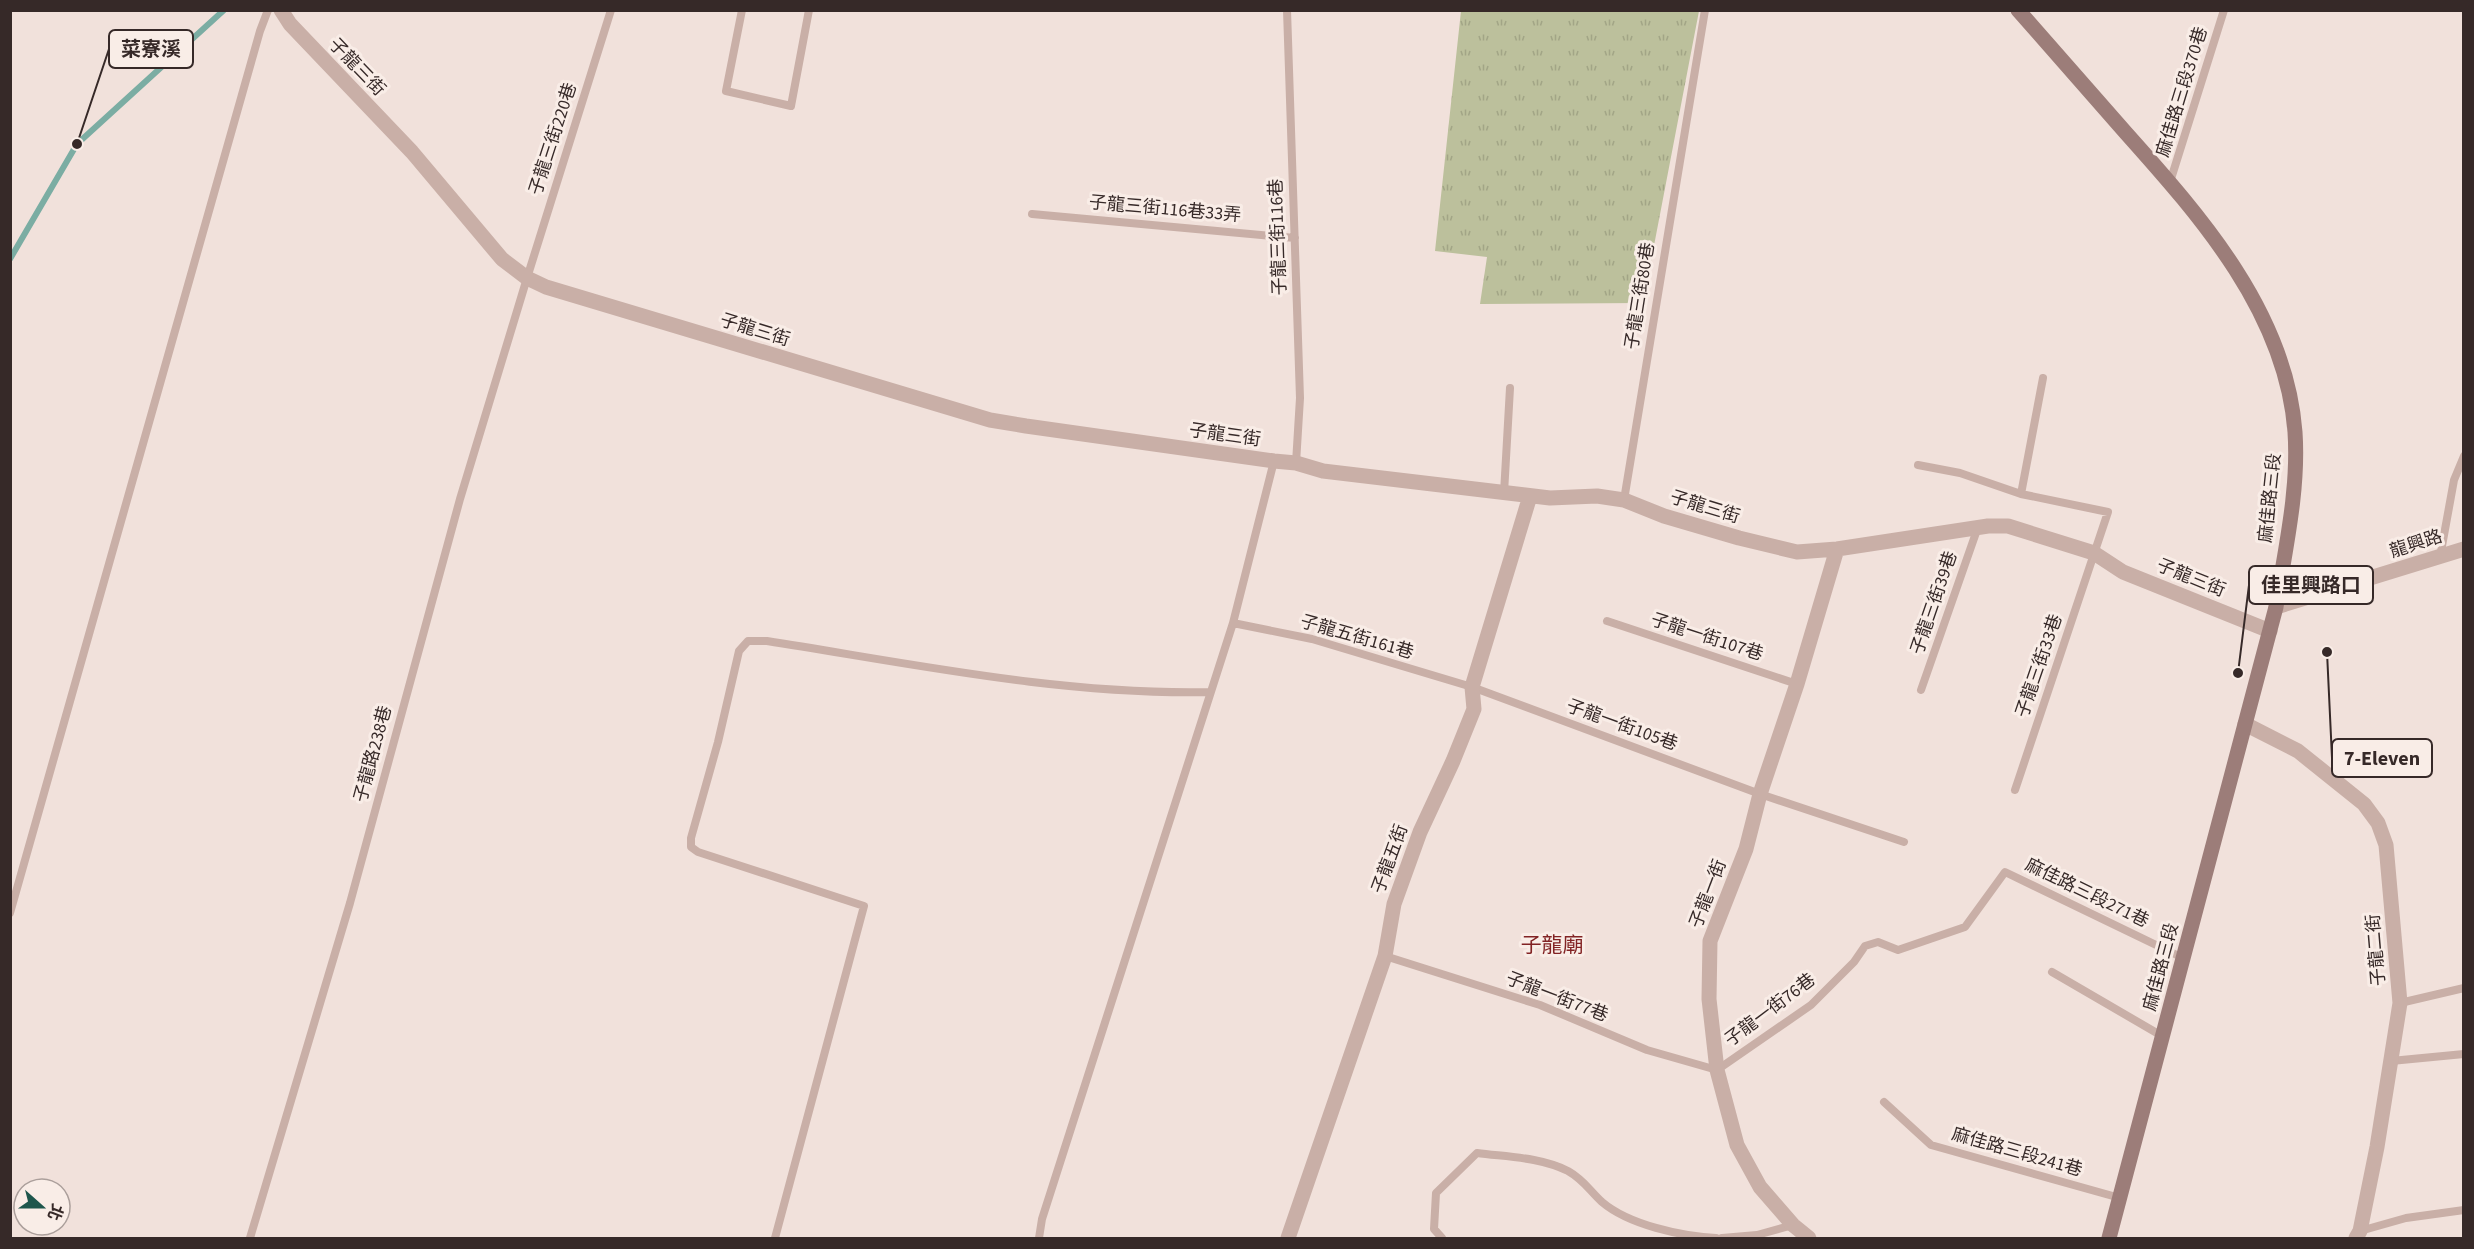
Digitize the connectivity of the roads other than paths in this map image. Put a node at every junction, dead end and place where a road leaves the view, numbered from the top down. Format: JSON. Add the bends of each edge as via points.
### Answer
{"nodes":[{"id":1,"x":268,"y":10,"type":"edge"},
{"id":2,"x":282,"y":10,"type":"edge"},
{"id":3,"x":611,"y":10,"type":"edge"},
{"id":4,"x":742,"y":10,"type":"edge"},
{"id":5,"x":809,"y":10,"type":"edge"},
{"id":6,"x":1287,"y":10,"type":"edge"},
{"id":7,"x":1705,"y":10,"type":"edge"},
{"id":8,"x":2018,"y":10,"type":"edge"},
{"id":9,"x":2224,"y":10,"type":"edge"},
{"id":10,"x":2170,"y":182,"type":"junction"},
{"id":11,"x":1032,"y":214,"type":"dead end"},
{"id":12,"x":1295,"y":238,"type":"junction"},
{"id":13,"x":526,"y":278,"type":"junction"},
{"id":14,"x":2043,"y":378,"type":"dead end"},
{"id":15,"x":1510,"y":388,"type":"dead end"},
{"id":16,"x":2463,"y":456,"type":"edge"},
{"id":17,"x":1274,"y":461,"type":"junction"},
{"id":18,"x":1296,"y":463,"type":"junction"},
{"id":19,"x":1918,"y":465,"type":"dead end"},
{"id":20,"x":1504,"y":493,"type":"junction"},
{"id":21,"x":2021,"y":494,"type":"junction"},
{"id":22,"x":1530,"y":496,"type":"junction"},
{"id":23,"x":1624,"y":500,"type":"junction"},
{"id":24,"x":1978,"y":527,"type":"junction"},
{"id":25,"x":1837,"y":549,"type":"junction"},
{"id":26,"x":2463,"y":549,"type":"edge"},
{"id":27,"x":2094,"y":553,"type":"junction"},
{"id":28,"x":2440,"y":557,"type":"junction"},
{"id":29,"x":2276,"y":608,"type":"junction"},
{"id":30,"x":1607,"y":621,"type":"dead end"},
{"id":31,"x":1233,"y":622,"type":"junction"},
{"id":32,"x":2270,"y":631,"type":"junction"},
{"id":33,"x":1797,"y":684,"type":"junction"},
{"id":34,"x":1472,"y":687,"type":"junction"},
{"id":35,"x":1921,"y":690,"type":"dead end"},
{"id":36,"x":1210,"y":692,"type":"junction"},
{"id":37,"x":2245,"y":723,"type":"junction"},
{"id":38,"x":2015,"y":790,"type":"dead end"},
{"id":39,"x":1760,"y":794,"type":"junction"},
{"id":40,"x":1904,"y":842,"type":"dead end"},
{"id":41,"x":10,"y":913,"type":"edge"},
{"id":42,"x":1965,"y":927,"type":"joint"},
{"id":43,"x":1385,"y":956,"type":"junction"},
{"id":44,"x":2183,"y":958,"type":"junction"},
{"id":45,"x":2052,"y":972,"type":"dead end"},
{"id":46,"x":2463,"y":988,"type":"edge"},
{"id":47,"x":2400,"y":1003,"type":"junction"},
{"id":48,"x":2162,"y":1036,"type":"junction"},
{"id":49,"x":2463,"y":1054,"type":"edge"},
{"id":50,"x":2391,"y":1061,"type":"junction"},
{"id":51,"x":1717,"y":1070,"type":"junction"},
{"id":52,"x":1884,"y":1102,"type":"dead end"},
{"id":53,"x":2120,"y":1198,"type":"junction"},
{"id":54,"x":2463,"y":1210,"type":"edge"},
{"id":55,"x":1793,"y":1225,"type":"junction"},
{"id":56,"x":2358,"y":1235,"type":"edge"},
{"id":57,"x":250,"y":1239,"type":"edge"},
{"id":58,"x":775,"y":1239,"type":"edge"},
{"id":59,"x":1039,"y":1239,"type":"edge"},
{"id":60,"x":1288,"y":1239,"type":"edge"},
{"id":61,"x":1442,"y":1239,"type":"edge"},
{"id":62,"x":1716,"y":1239,"type":"edge"},
{"id":63,"x":1722,"y":1239,"type":"edge"},
{"id":64,"x":1809,"y":1239,"type":"edge"},
{"id":65,"x":2109,"y":1239,"type":"edge"}],
"edges":[{"from":1,"to":41,"type":"lane"},
{"from":2,"to":13,"type":"street","name":"子龍三街","via":[[290,24],[412,152],[502,260]]},
{"from":3,"to":13,"type":"lane","name":"子龍三街220巷"},
{"from":4,"to":5,"type":"lane","via":[[726,91],[791,106]]},
{"from":6,"to":12,"type":"lane","name":"子龍三街116巷"},
{"from":7,"to":23,"type":"lane","name":"子龍三街80巷"},
{"from":8,"to":10,"type":"main road","name":"麻佳路三段"},
{"from":9,"to":10,"type":"lane","name":"麻佳路三段370巷"},
{"from":10,"to":29,"type":"main road","name":"麻佳路三段","via":[[2246,284],[2269,330],[2288,384],[2295,433],[2294,473]]},
{"from":11,"to":12,"type":"lane","name":"子龍三街116巷33弄"},
{"from":12,"to":18,"type":"lane","name":"子龍三街116巷","via":[[1300,398]]},
{"from":13,"to":17,"type":"street","name":"子龍三街","via":[[990,420]]},
{"from":13,"to":57,"type":"lane","name":"子龍路238巷","via":[[457,510],[350,903]]},
{"from":14,"to":21,"type":"lane"},
{"from":15,"to":20,"type":"lane"},
{"from":16,"to":28,"type":"lane","via":[[2454,480]]},
{"from":17,"to":18,"type":"street","name":"子龍三街"},
{"from":17,"to":31,"type":"lane"},
{"from":18,"to":20,"type":"street","name":"子龍三街","via":[[1323,471]]},
{"from":19,"to":21,"type":"lane","via":[[1960,473]]},
{"from":20,"to":22,"type":"street","name":"子龍三街"},
{"from":21,"to":27,"type":"lane","name":"子龍三街33巷","via":[[2108,512]]},
{"from":22,"to":23,"type":"street","name":"子龍三街"},
{"from":22,"to":34,"type":"street","name":"子龍五街"},
{"from":23,"to":25,"type":"street","name":"子龍三街","via":[[1664,516],[1769,546],[1797,552]]},
{"from":24,"to":25,"type":"street","name":"子龍三街"},
{"from":24,"to":27,"type":"street","name":"子龍三街","via":[[2008,526]]},
{"from":24,"to":35,"type":"lane","name":"子龍三街39巷"},
{"from":25,"to":33,"type":"street","name":"子龍一街"},
{"from":26,"to":28,"type":"street","name":"龍興路"},
{"from":27,"to":32,"type":"street","name":"子龍三街","via":[[2123,572]]},
{"from":27,"to":38,"type":"lane","name":"子龍三街33巷"},
{"from":28,"to":29,"type":"street","name":"龍興路"},
{"from":29,"to":32,"type":"main road","name":"麻佳路三段"},
{"from":30,"to":33,"type":"lane","name":"子龍一街107巷"},
{"from":31,"to":34,"type":"lane","name":"子龍五街161巷","via":[[1312,639]]},
{"from":31,"to":36,"type":"lane"},
{"from":32,"to":37,"type":"main road","name":"麻佳路三段"},
{"from":33,"to":39,"type":"street","name":"子龍一街"},
{"from":34,"to":39,"type":"lane","name":"子龍一街105巷"},
{"from":34,"to":43,"type":"street","name":"子龍五街","via":[[1474,709],[1420,832],[1394,904]]},
{"from":36,"to":58,"type":"lane","via":[[1154,693],[1062,686],[767,641],[748,641],[739,651],[691,838],[692,847],[864,906]]},
{"from":36,"to":59,"type":"lane","via":[[1107,1011]]},
{"from":37,"to":44,"type":"main road","name":"麻佳路三段"},
{"from":37,"to":47,"type":"street","name":"子龍二街","via":[[2298,751],[2364,804],[2378,823],[2386,845]]},
{"from":39,"to":40,"type":"lane","name":"子龍一街105巷"},
{"from":39,"to":51,"type":"street","name":"子龍一街","via":[[1746,849],[1710,941],[1709,999]]},
{"from":42,"to":44,"type":"lane","name":"麻佳路三段271巷","via":[[2005,872]]},
{"from":42,"to":51,"type":"lane","name":"子龍一街76巷","via":[[1898,950],[1878,942],[1865,946],[1811,1005]]},
{"from":43,"to":51,"type":"lane","name":"子龍一街77巷","via":[[1540,1005],[1647,1050]]},
{"from":43,"to":60,"type":"street","name":"子龍五街"},
{"from":44,"to":48,"type":"main road","name":"麻佳路三段"},
{"from":45,"to":48,"type":"lane"},
{"from":46,"to":47,"type":"lane"},
{"from":47,"to":50,"type":"street","name":"子龍二街"},
{"from":48,"to":53,"type":"main road","name":"麻佳路三段"},
{"from":49,"to":50,"type":"lane"},
{"from":50,"to":56,"type":"street","name":"子龍二街"},
{"from":51,"to":55,"type":"street","name":"子龍一街","via":[[1737,1145],[1760,1187]]},
{"from":52,"to":53,"type":"lane","name":"麻佳路三段241巷","via":[[1931,1145]]},
{"from":53,"to":65,"type":"main road","name":"麻佳路三段"},
{"from":54,"to":56,"type":"lane","via":[[2406,1218]]},
{"from":55,"to":63,"type":"lane"},
{"from":55,"to":64,"type":"street","name":"子龍一街"},
{"from":61,"to":62,"type":"lane","via":[[1434,1229],[1436,1193],[1477,1153],[1540,1161],[1566,1170],[1584,1181],[1602,1202],[1631,1219],[1692,1237]]}]}
